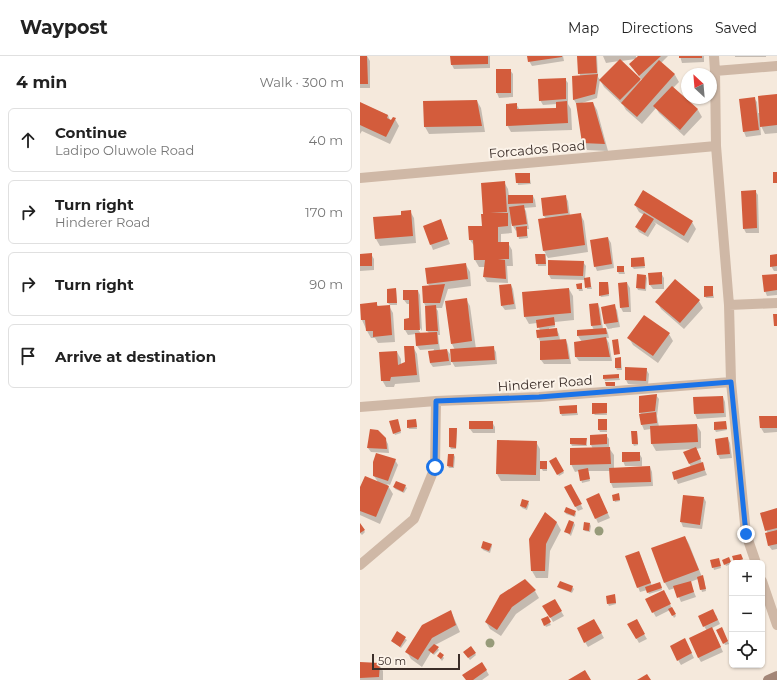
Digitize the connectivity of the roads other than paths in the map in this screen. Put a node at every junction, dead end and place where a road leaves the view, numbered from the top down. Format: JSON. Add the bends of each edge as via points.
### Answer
{"nodes":[{"id":1,"x":714,"y":56,"type":"edge"},
{"id":2,"x":777,"y":66,"type":"edge"},
{"id":3,"x":715,"y":68,"type":"edge"},
{"id":4,"x":717,"y":71,"type":"edge"},
{"id":5,"x":715,"y":104,"type":"edge"},
{"id":6,"x":716,"y":146,"type":"junction"},
{"id":7,"x":360,"y":178,"type":"edge"},
{"id":8,"x":777,"y":303,"type":"edge"},
{"id":9,"x":729,"y":305,"type":"junction"},
{"id":10,"x":731,"y":382,"type":"junction"},
{"id":11,"x":436,"y":401,"type":"junction"},
{"id":12,"x":360,"y":407,"type":"edge"},
{"id":13,"x":755,"y":560,"type":"edge"},
{"id":14,"x":360,"y":566,"type":"edge"},
{"id":15,"x":765,"y":590,"type":"edge"},
{"id":16,"x":777,"y":625,"type":"edge"},
{"id":17,"x":777,"y":676,"type":"edge"},
{"id":18,"x":768,"y":680,"type":"edge"}],
"edges":[{"from":1,"to":3,"type":"street"},
{"from":2,"to":4,"type":"street"},
{"from":5,"to":6,"type":"street"},
{"from":6,"to":7,"type":"street","name":"Forcados Road"},
{"from":6,"to":9,"type":"street"},
{"from":8,"to":9,"type":"street"},
{"from":9,"to":10,"type":"street"},
{"from":10,"to":11,"type":"street","name":"Hinderer Road","via":[[539,397]]},
{"from":10,"to":13,"type":"street","via":[[746,534]]},
{"from":11,"to":12,"type":"street","name":"Hinderer Road"},
{"from":11,"to":14,"type":"street","via":[[435,467],[414,519]]},
{"from":15,"to":16,"type":"street"},
{"from":17,"to":18,"type":"street"}]}
